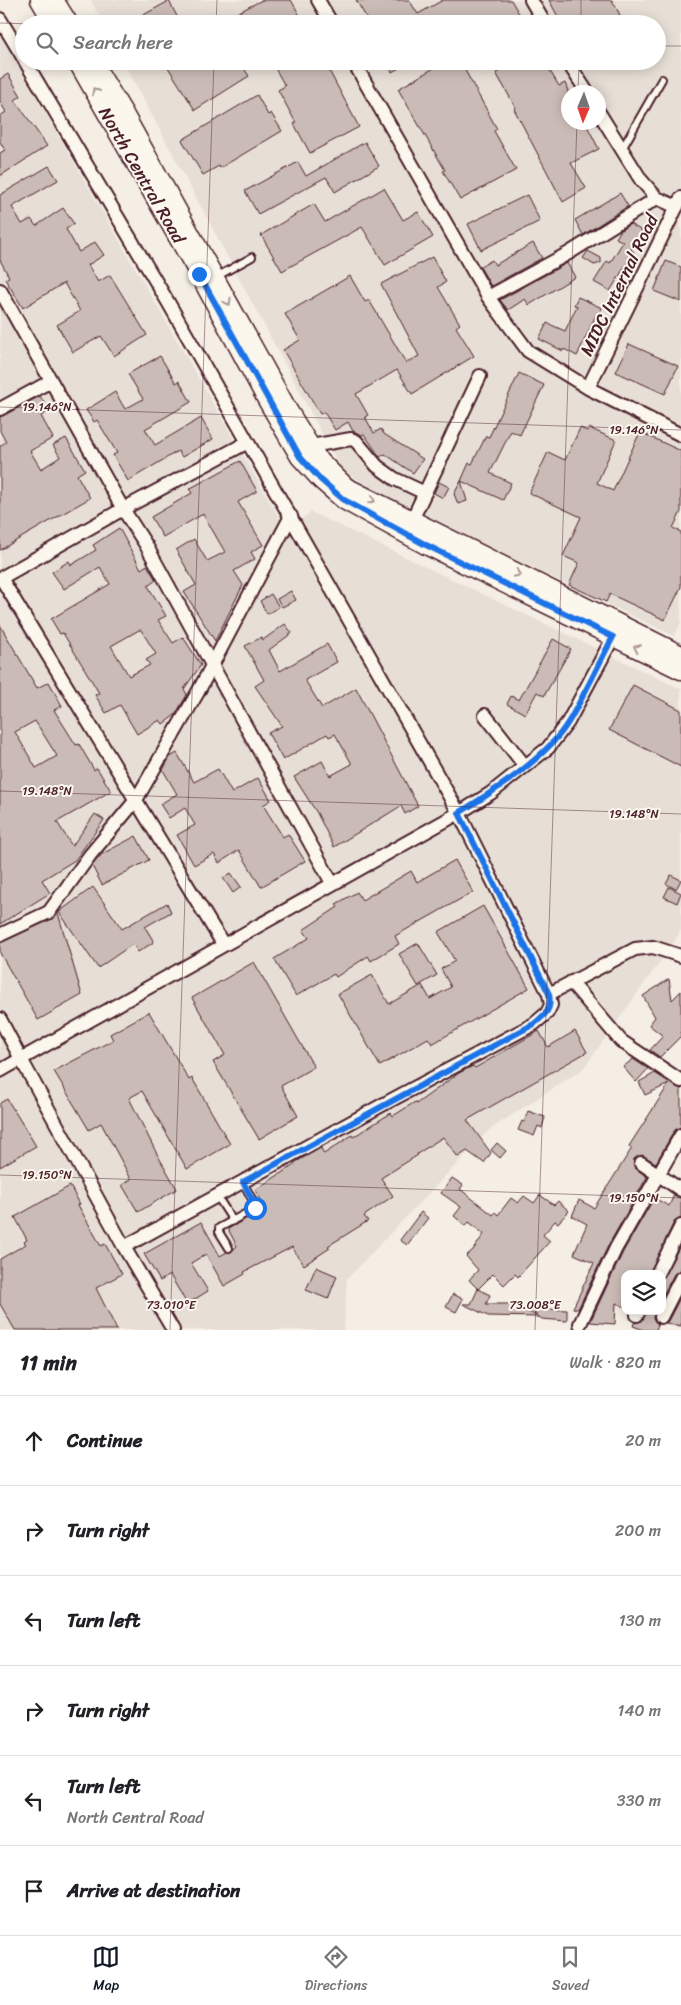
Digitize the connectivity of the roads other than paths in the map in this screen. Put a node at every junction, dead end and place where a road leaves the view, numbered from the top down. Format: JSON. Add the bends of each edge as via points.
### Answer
{"nodes":[{"id":1,"x":40,"y":0,"type":"edge"},
{"id":2,"x":54,"y":0,"type":"edge"},
{"id":3,"x":318,"y":0,"type":"edge"},
{"id":4,"x":531,"y":0,"type":"edge"},
{"id":5,"x":49,"y":15,"type":"edge"},
{"id":6,"x":63,"y":15,"type":"edge"},
{"id":7,"x":327,"y":15,"type":"edge"},
{"id":8,"x":540,"y":15,"type":"edge"},
{"id":9,"x":0,"y":20,"type":"edge"},
{"id":10,"x":15,"y":45,"type":"edge"},
{"id":11,"x":30,"y":70,"type":"edge"},
{"id":12,"x":82,"y":70,"type":"edge"},
{"id":13,"x":97,"y":70,"type":"edge"},
{"id":14,"x":358,"y":70,"type":"edge"},
{"id":15,"x":573,"y":70,"type":"edge"},
{"id":16,"x":662,"y":80,"type":"dead end"},
{"id":17,"x":582,"y":85,"type":"edge"},
{"id":18,"x":606,"y":124,"type":"edge"},
{"id":19,"x":622,"y":149,"type":"junction"},
{"id":20,"x":657,"y":198,"type":"junction"},
{"id":21,"x":679,"y":202,"type":"edge"},
{"id":22,"x":252,"y":257,"type":"dead end"},
{"id":23,"x":214,"y":278,"type":"junction"},
{"id":24,"x":0,"y":290,"type":"edge"},
{"id":25,"x":488,"y":297,"type":"junction"},
{"id":26,"x":480,"y":376,"type":"dead end"},
{"id":27,"x":51,"y":381,"type":"junction"},
{"id":28,"x":588,"y":388,"type":"junction"},
{"id":29,"x":0,"y":409,"type":"edge"},
{"id":30,"x":681,"y":435,"type":"edge"},
{"id":31,"x":248,"y":442,"type":"junction"},
{"id":32,"x":311,"y":446,"type":"junction"},
{"id":33,"x":425,"y":493,"type":"junction"},
{"id":34,"x":123,"y":509,"type":"junction"},
{"id":35,"x":291,"y":516,"type":"junction"},
{"id":36,"x":412,"y":520,"type":"junction"},
{"id":37,"x":1,"y":578,"type":"edge"},
{"id":38,"x":616,"y":631,"type":"junction"},
{"id":39,"x":680,"y":662,"type":"edge"},
{"id":40,"x":212,"y":665,"type":"junction"},
{"id":41,"x":485,"y":715,"type":"dead end"},
{"id":42,"x":525,"y":766,"type":"junction"},
{"id":43,"x":136,"y":800,"type":"junction"},
{"id":44,"x":459,"y":813,"type":"junction"},
{"id":45,"x":332,"y":883,"type":"junction"},
{"id":46,"x":0,"y":935,"type":"edge"},
{"id":47,"x":223,"y":944,"type":"junction"},
{"id":48,"x":681,"y":956,"type":"edge"},
{"id":49,"x":572,"y":982,"type":"junction"},
{"id":50,"x":549,"y":994,"type":"junction"},
{"id":51,"x":0,"y":1020,"type":"edge"},
{"id":52,"x":21,"y":1059,"type":"junction"},
{"id":53,"x":0,"y":1071,"type":"edge"},
{"id":54,"x":681,"y":1081,"type":"edge"},
{"id":55,"x":681,"y":1135,"type":"edge"},
{"id":56,"x":641,"y":1164,"type":"dead end"},
{"id":57,"x":657,"y":1174,"type":"junction"},
{"id":58,"x":243,"y":1182,"type":"junction"},
{"id":59,"x":681,"y":1190,"type":"edge"},
{"id":60,"x":217,"y":1196,"type":"junction"},
{"id":61,"x":232,"y":1221,"type":"junction"},
{"id":62,"x":681,"y":1226,"type":"edge"},
{"id":63,"x":124,"y":1247,"type":"junction"},
{"id":64,"x":229,"y":1248,"type":"dead end"},
{"id":65,"x":659,"y":1270,"type":"edge"},
{"id":66,"x":681,"y":1278,"type":"edge"},
{"id":67,"x":661,"y":1317,"type":"dead end"},
{"id":68,"x":580,"y":1324,"type":"dead end"},
{"id":69,"x":173,"y":1330,"type":"edge"}],
"edges":[{"from":1,"to":5,"type":"main road"},
{"from":2,"to":6,"type":"main road"},
{"from":3,"to":7,"type":"street"},
{"from":4,"to":8,"type":"street"},
{"from":9,"to":10,"type":"street"},
{"from":11,"to":31,"type":"street"},
{"from":38,"to":12,"type":"main road","name":"North Central Road","one_way":true,"via":[[426,545],[344,500],[321,480],[300,457],[276,416]]},
{"from":13,"to":23,"type":"main road","name":"North Central Road"},
{"from":14,"to":25,"type":"street"},
{"from":15,"to":17,"type":"street"},
{"from":16,"to":19,"type":"lane"},
{"from":18,"to":19,"type":"street"},
{"from":19,"to":20,"type":"street","via":[[641,180]]},
{"from":20,"to":21,"type":"street"},
{"from":20,"to":25,"type":"street","via":[[569,253]]},
{"from":21,"to":28,"type":"street","name":"MIDC Internal Road"},
{"from":22,"to":23,"type":"lane"},
{"from":23,"to":32,"type":"main road","name":"North Central Road","one_way":true},
{"from":24,"to":27,"type":"street"},
{"from":25,"to":28,"type":"street","via":[[528,351]]},
{"from":26,"to":33,"type":"street"},
{"from":27,"to":29,"type":"street"},
{"from":27,"to":34,"type":"street"},
{"from":28,"to":30,"type":"street"},
{"from":31,"to":34,"type":"street"},
{"from":31,"to":35,"type":"street"},
{"from":32,"to":33,"type":"street","via":[[351,439],[356,441],[395,480]]},
{"from":32,"to":36,"type":"main road","name":"North Central Road","one_way":true,"via":[[318,459],[346,487]]},
{"from":33,"to":36,"type":"street"},
{"from":34,"to":37,"type":"street"},
{"from":34,"to":40,"type":"street"},
{"from":35,"to":40,"type":"street"},
{"from":35,"to":44,"type":"street"},
{"from":36,"to":38,"type":"main road","name":"North Central Road","one_way":true},
{"from":37,"to":43,"type":"street"},
{"from":38,"to":39,"type":"main road","name":"North Central Road"},
{"from":38,"to":42,"type":"street","via":[[568,722],[548,748]]},
{"from":40,"to":43,"type":"street"},
{"from":40,"to":45,"type":"street"},
{"from":41,"to":42,"type":"street"},
{"from":42,"to":44,"type":"street"},
{"from":43,"to":46,"type":"street","via":[[90,855],[49,912]]},
{"from":43,"to":47,"type":"street"},
{"from":44,"to":45,"type":"street"},
{"from":44,"to":50,"type":"street"},
{"from":45,"to":47,"type":"street"},
{"from":47,"to":52,"type":"street"},
{"from":48,"to":49,"type":"street","via":[[653,947],[635,949]]},
{"from":49,"to":50,"type":"street"},
{"from":49,"to":54,"type":"street","via":[[621,1041]]},
{"from":50,"to":58,"type":"street","via":[[551,1005],[547,1013],[534,1024]]},
{"from":51,"to":52,"type":"street"},
{"from":52,"to":53,"type":"street"},
{"from":52,"to":63,"type":"street"},
{"from":55,"to":57,"type":"street"},
{"from":56,"to":57,"type":"street"},
{"from":57,"to":59,"type":"street"},
{"from":57,"to":68,"type":"street","via":[[616,1248]]},
{"from":58,"to":60,"type":"street"},
{"from":58,"to":61,"type":"lane","via":[[256,1207]]},
{"from":60,"to":61,"type":"lane"},
{"from":60,"to":63,"type":"street"},
{"from":61,"to":64,"type":"lane","via":[[218,1230]]},
{"from":62,"to":65,"type":"street"},
{"from":63,"to":69,"type":"street"},
{"from":66,"to":67,"type":"street"}]}
